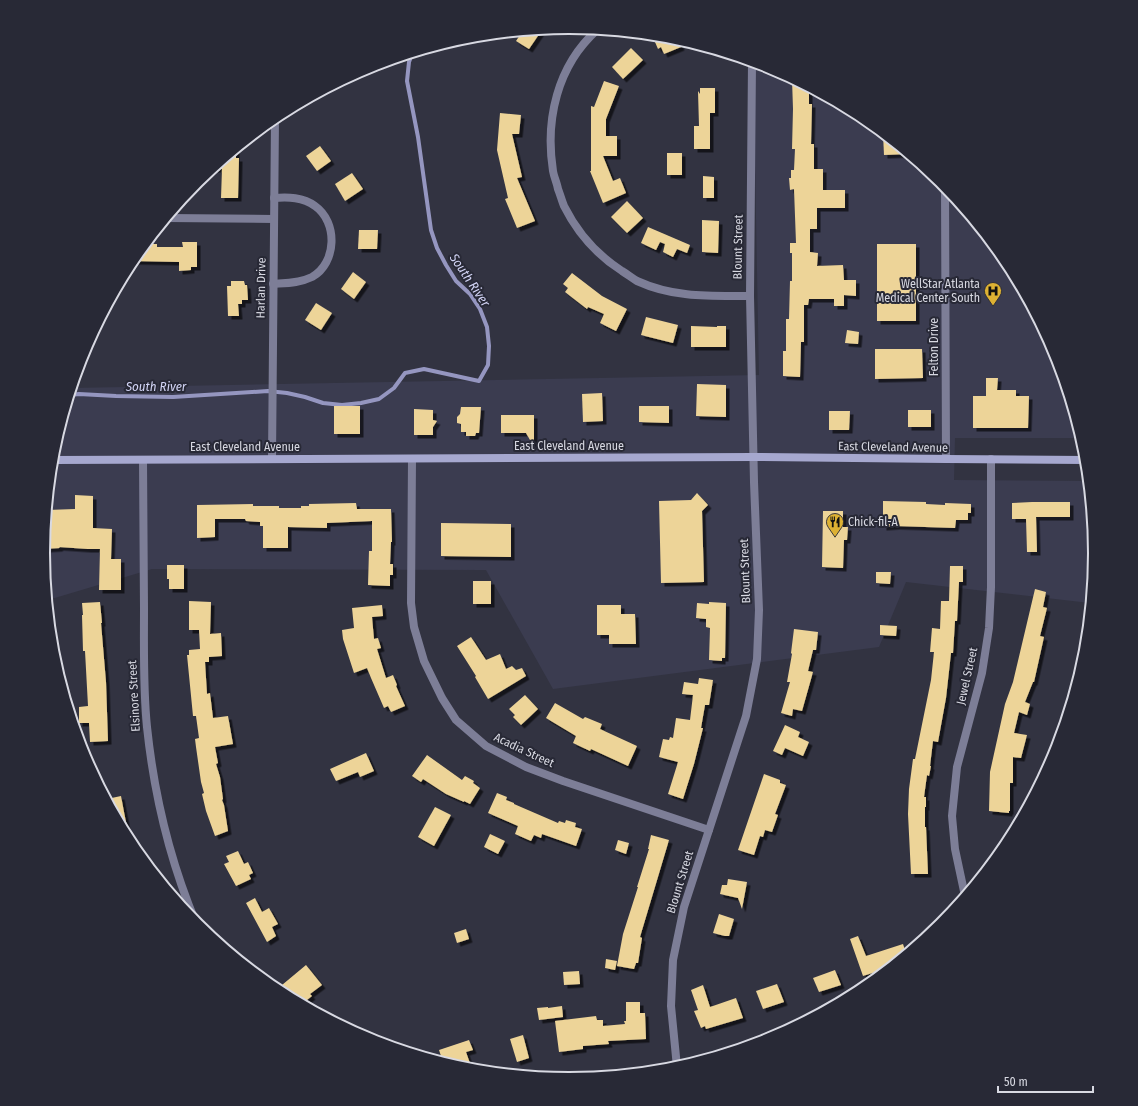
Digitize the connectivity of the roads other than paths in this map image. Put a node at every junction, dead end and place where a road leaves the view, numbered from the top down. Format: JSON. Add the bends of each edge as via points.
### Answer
{"nodes":[{"id":1,"x":592,"y":35,"type":"edge"},
{"id":2,"x":752,"y":68,"type":"edge"},
{"id":3,"x":274,"y":126,"type":"edge"},
{"id":4,"x":945,"y":196,"type":"edge"},
{"id":5,"x":274,"y":198,"type":"junction"},
{"id":6,"x":173,"y":218,"type":"edge"},
{"id":7,"x":274,"y":219,"type":"junction"},
{"id":8,"x":273,"y":284,"type":"junction"},
{"id":9,"x":750,"y":296,"type":"junction"},
{"id":10,"x":753,"y":457,"type":"junction"},
{"id":11,"x":272,"y":459,"type":"junction"},
{"id":12,"x":412,"y":459,"type":"junction"},
{"id":13,"x":946,"y":459,"type":"junction"},
{"id":14,"x":991,"y":459,"type":"junction"},
{"id":15,"x":59,"y":460,"type":"edge"},
{"id":16,"x":143,"y":460,"type":"junction"},
{"id":17,"x":1079,"y":460,"type":"edge"},
{"id":18,"x":709,"y":830,"type":"junction"},
{"id":19,"x":964,"y":890,"type":"edge"},
{"id":20,"x":189,"y":905,"type":"edge"},
{"id":21,"x":676,"y":1060,"type":"edge"}],
"edges":[{"from":1,"to":9,"type":"street","via":[[567,69],[554,102],[550,136],[553,172],[564,205],[582,235],[607,262],[637,281],[669,292],[698,296]]},
{"from":2,"to":9,"type":"street","name":"Blount Street"},
{"from":3,"to":5,"type":"street","name":"Harlan Drive"},
{"from":4,"to":13,"type":"street","name":"Felton Drive"},
{"from":5,"to":7,"type":"street","name":"Harlan Drive"},
{"from":5,"to":8,"type":"street","via":[[298,199],[316,206],[327,222],[332,244],[327,262],[313,276],[302,281]]},
{"from":6,"to":7,"type":"street"},
{"from":7,"to":8,"type":"street","name":"Harlan Drive"},
{"from":8,"to":11,"type":"street","name":"Harlan Drive"},
{"from":9,"to":10,"type":"street","name":"Blount Street"},
{"from":10,"to":12,"type":"main road","name":"East Cleveland Avenue"},
{"from":10,"to":13,"type":"main road","name":"East Cleveland Avenue"},
{"from":10,"to":18,"type":"street","name":"Blount Street","via":[[759,612],[757,659],[746,716]]},
{"from":11,"to":12,"type":"main road","name":"East Cleveland Avenue"},
{"from":11,"to":16,"type":"main road","name":"East Cleveland Avenue"},
{"from":12,"to":18,"type":"street","name":"Acadia Street","via":[[411,603],[414,626],[424,661],[456,720],[486,746],[526,767]]},
{"from":13,"to":14,"type":"main road","name":"East Cleveland Avenue"},
{"from":14,"to":17,"type":"main road","name":"East Cleveland Avenue"},
{"from":14,"to":19,"type":"street","name":"Jewel Street","via":[[989,628],[982,673],[957,767],[952,816],[955,849]]},
{"from":15,"to":16,"type":"main road","name":"East Cleveland Avenue"},
{"from":16,"to":20,"type":"street","name":"Elsinore Street","via":[[144,680],[147,727],[166,837]]},
{"from":18,"to":21,"type":"street","name":"Blount Street","via":[[684,908],[673,960],[671,1006]]}]}
